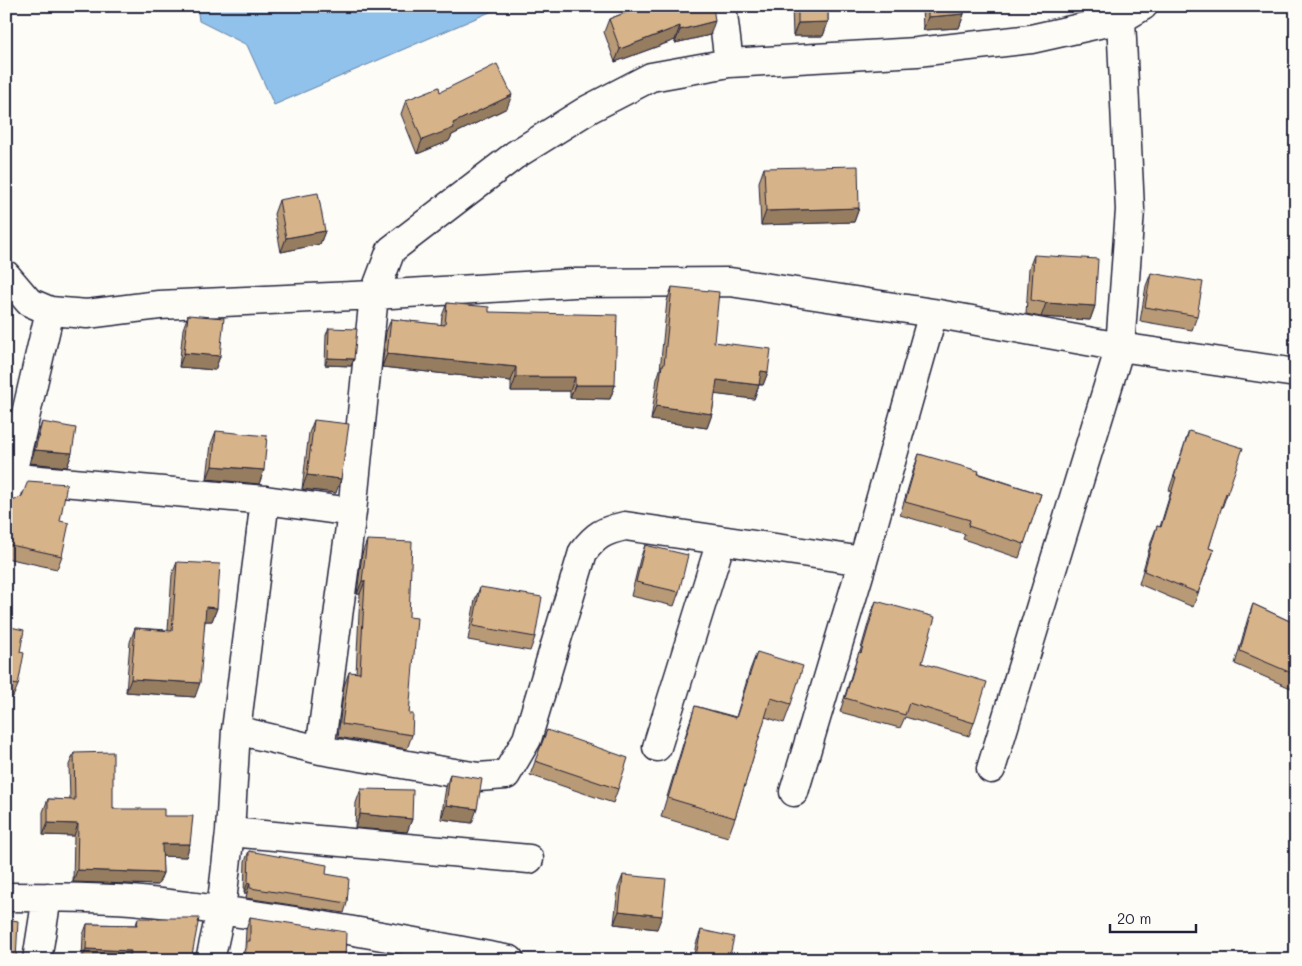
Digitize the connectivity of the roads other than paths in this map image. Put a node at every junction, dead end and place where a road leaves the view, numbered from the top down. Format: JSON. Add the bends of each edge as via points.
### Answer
{"nodes":[{"id":1,"x":722,"y":6,"type":"edge"},
{"id":2,"x":1132,"y":13,"type":"edge"},
{"id":3,"x":729,"y":63,"type":"junction"},
{"id":4,"x":6,"y":275,"type":"edge"},
{"id":5,"x":374,"y":295,"type":"junction"},
{"id":6,"x":50,"y":311,"type":"junction"},
{"id":7,"x":933,"y":313,"type":"junction"},
{"id":8,"x":1120,"y":347,"type":"junction"},
{"id":9,"x":1295,"y":370,"type":"edge"},
{"id":10,"x":8,"y":485,"type":"edge"},
{"id":11,"x":265,"y":500,"type":"junction"},
{"id":12,"x":352,"y":512,"type":"junction"},
{"id":13,"x":721,"y":541,"type":"junction"},
{"id":14,"x":863,"y":561,"type":"junction"},
{"id":15,"x":236,"y":730,"type":"junction"},
{"id":16,"x":658,"y":747,"type":"dead end"},
{"id":17,"x":320,"y":750,"type":"junction"},
{"id":18,"x":991,"y":769,"type":"dead end"},
{"id":19,"x":794,"y":792,"type":"dead end"},
{"id":20,"x":230,"y":832,"type":"junction"},
{"id":21,"x":529,"y":859,"type":"dead end"},
{"id":22,"x":6,"y":897,"type":"edge"},
{"id":23,"x":48,"y":897,"type":"junction"},
{"id":24,"x":221,"y":910,"type":"junction"},
{"id":25,"x":388,"y":948,"type":"edge"},
{"id":26,"x":37,"y":960,"type":"edge"},
{"id":27,"x":210,"y":960,"type":"edge"},
{"id":28,"x":510,"y":960,"type":"edge"}],
"edges":[{"from":1,"to":3,"type":"street"},
{"from":2,"to":3,"type":"street","via":[[1031,39],[927,51]]},
{"from":2,"to":8,"type":"street","via":[[1130,210]]},
{"from":3,"to":5,"type":"street","via":[[651,77],[589,109],[515,156],[391,250]]},
{"from":4,"to":6,"type":"street","via":[[29,302]]},
{"from":5,"to":6,"type":"street","via":[[159,305],[87,314]]},
{"from":5,"to":7,"type":"street","via":[[574,282],[730,282]]},
{"from":5,"to":12,"type":"street"},
{"from":6,"to":10,"type":"street"},
{"from":7,"to":8,"type":"street"},
{"from":7,"to":14,"type":"street"},
{"from":8,"to":9,"type":"street"},
{"from":8,"to":18,"type":"street"},
{"from":10,"to":11,"type":"street"},
{"from":11,"to":12,"type":"street"},
{"from":11,"to":15,"type":"street"},
{"from":12,"to":17,"type":"street"},
{"from":13,"to":14,"type":"street"},
{"from":13,"to":16,"type":"street"},
{"from":13,"to":17,"type":"street","via":[[625,526],[594,537],[583,552],[526,739],[506,774],[478,777]]},
{"from":14,"to":19,"type":"street"},
{"from":15,"to":17,"type":"street"},
{"from":15,"to":20,"type":"street"},
{"from":20,"to":21,"type":"street"},
{"from":20,"to":24,"type":"street"},
{"from":22,"to":23,"type":"street"},
{"from":23,"to":24,"type":"street","via":[[130,900]]},
{"from":23,"to":26,"type":"street"},
{"from":24,"to":25,"type":"street"},
{"from":24,"to":27,"type":"street"},
{"from":25,"to":28,"type":"street"}]}
